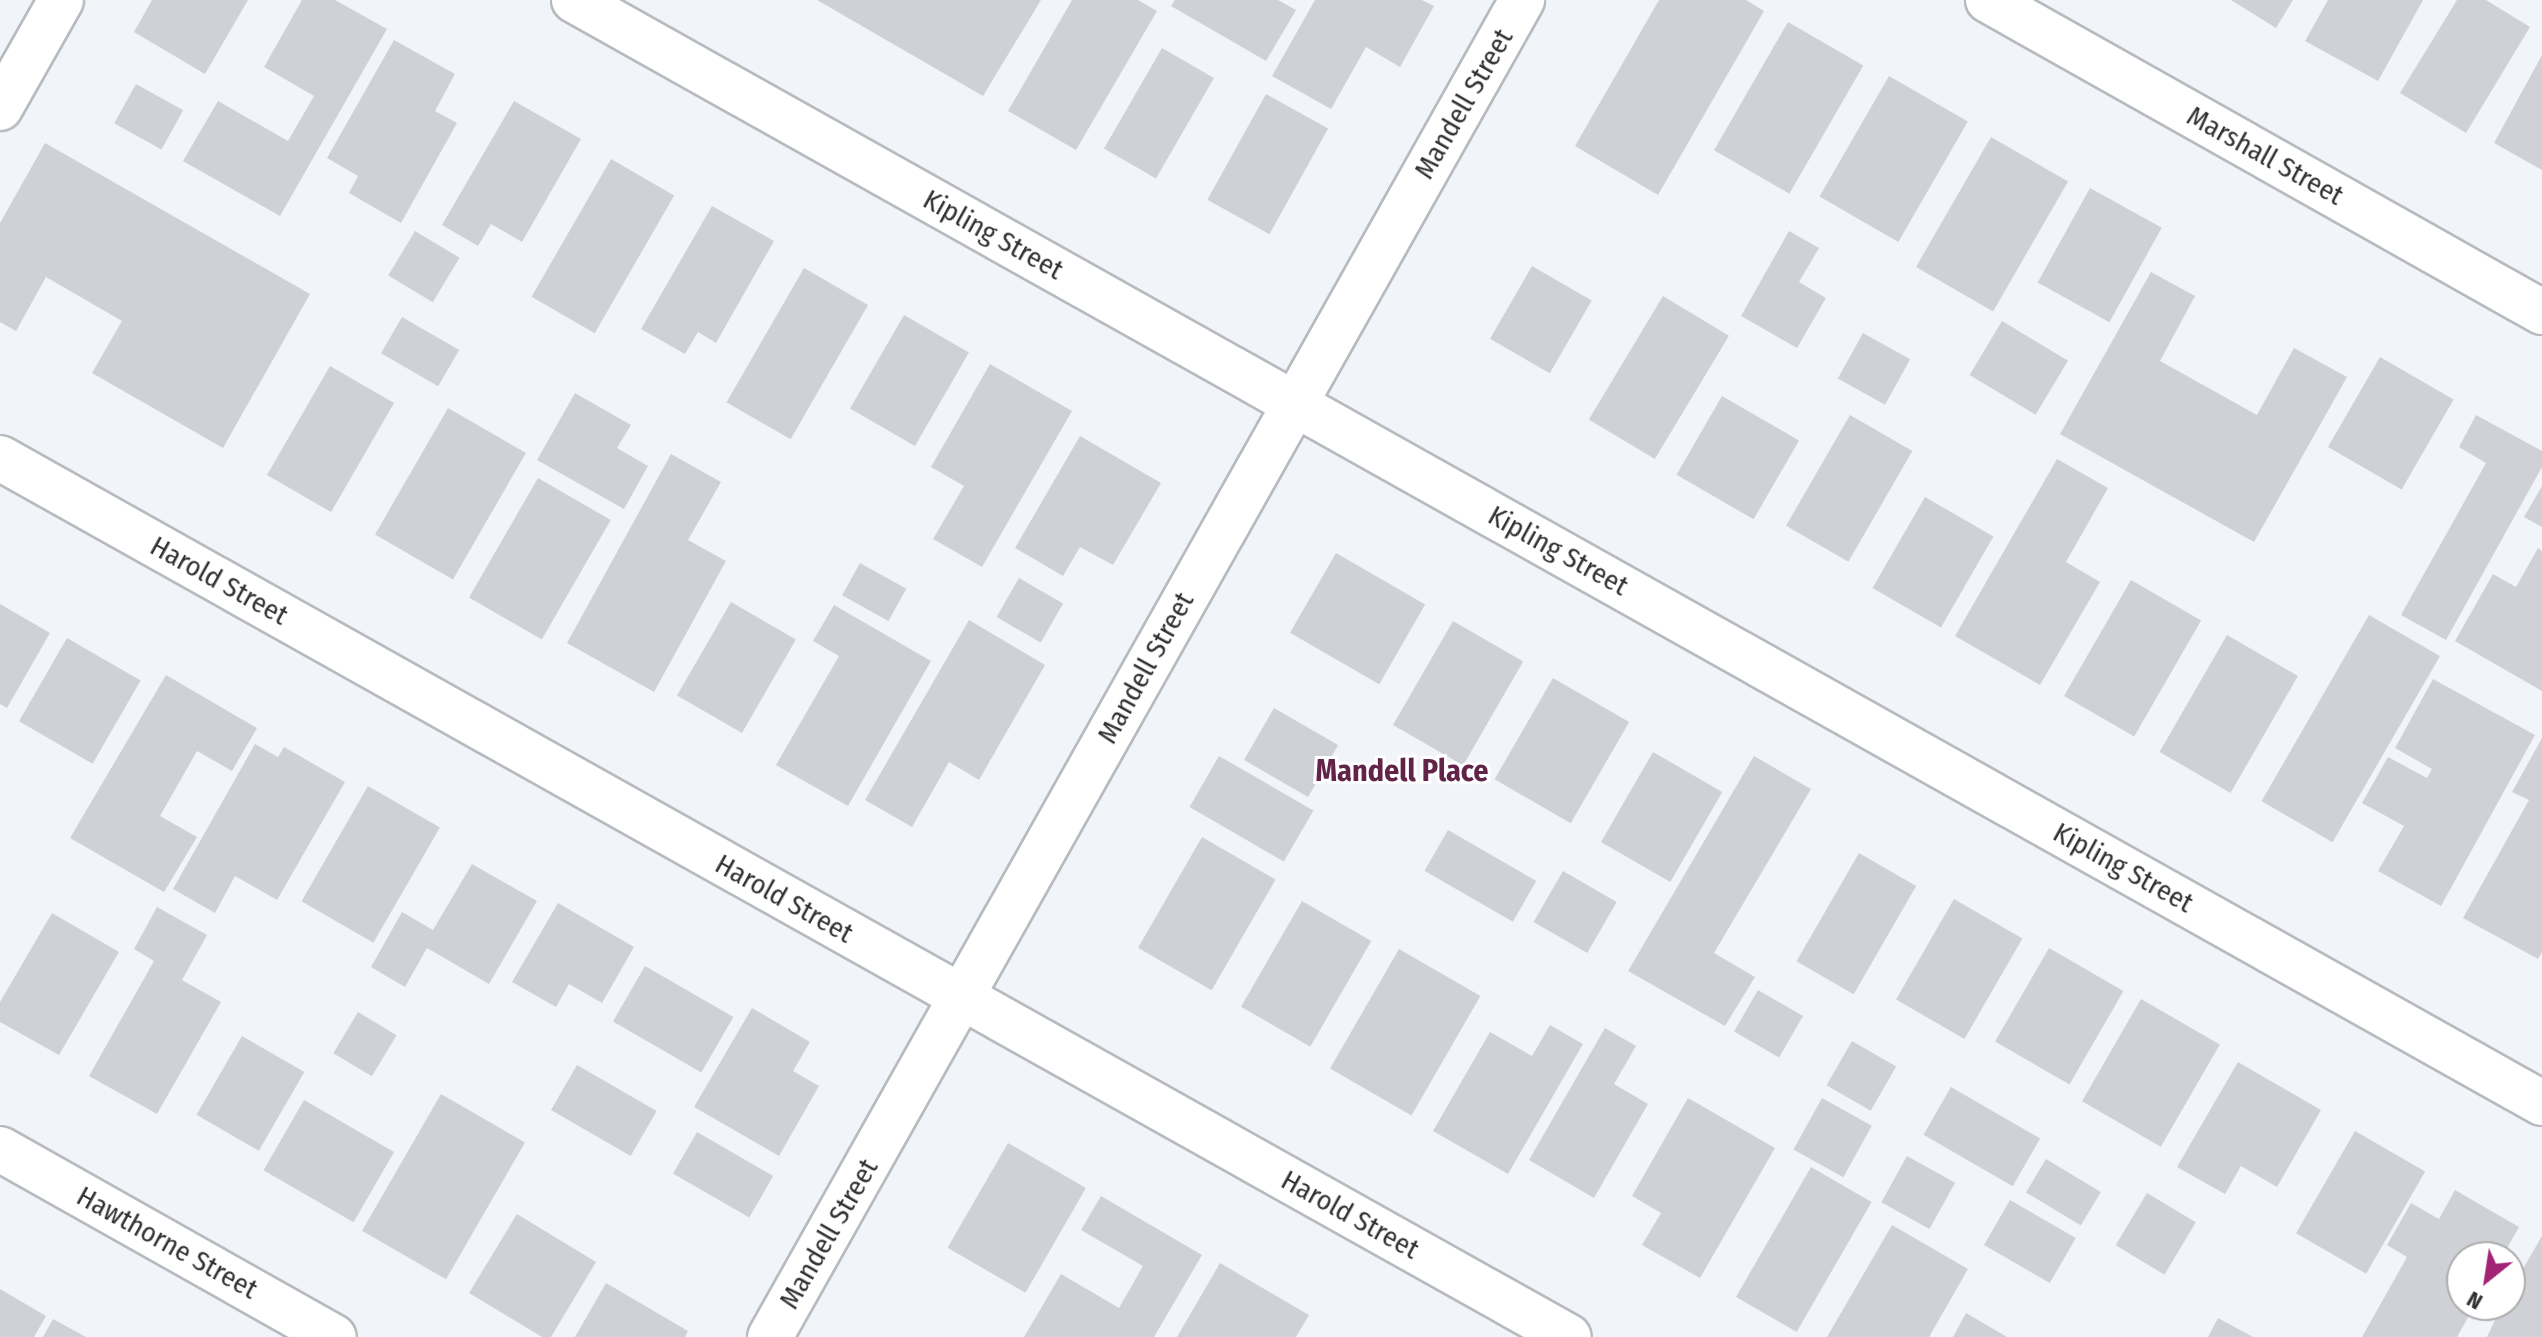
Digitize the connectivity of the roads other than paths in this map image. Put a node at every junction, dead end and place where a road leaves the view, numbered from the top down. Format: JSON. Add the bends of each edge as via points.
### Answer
{"nodes":[{"id":1,"x":61,"y":0,"type":"edge"},
{"id":2,"x":574,"y":0,"type":"edge"},
{"id":3,"x":1522,"y":0,"type":"edge"},
{"id":4,"x":1988,"y":0,"type":"edge"},
{"id":5,"x":0,"y":108,"type":"edge"},
{"id":6,"x":2542,"y":312,"type":"edge"},
{"id":7,"x":1294,"y":403,"type":"junction"},
{"id":8,"x":0,"y":458,"type":"edge"},
{"id":9,"x":962,"y":998,"type":"junction"},
{"id":10,"x":2542,"y":1103,"type":"edge"},
{"id":11,"x":0,"y":1149,"type":"edge"},
{"id":12,"x":334,"y":1337,"type":"edge"},
{"id":13,"x":770,"y":1337,"type":"edge"},
{"id":14,"x":1569,"y":1337,"type":"edge"}],
"edges":[{"from":1,"to":5,"type":"street"},
{"from":2,"to":7,"type":"street","name":"Kipling Street"},
{"from":3,"to":7,"type":"street","name":"Mandell Street"},
{"from":4,"to":6,"type":"street","name":"Marshall Street"},
{"from":7,"to":9,"type":"street","name":"Mandell Street"},
{"from":7,"to":10,"type":"street","name":"Kipling Street"},
{"from":8,"to":9,"type":"street","name":"Harold Street"},
{"from":9,"to":13,"type":"street","name":"Mandell Street"},
{"from":9,"to":14,"type":"street","name":"Harold Street"},
{"from":11,"to":12,"type":"street","name":"Hawthorne Street"}]}
